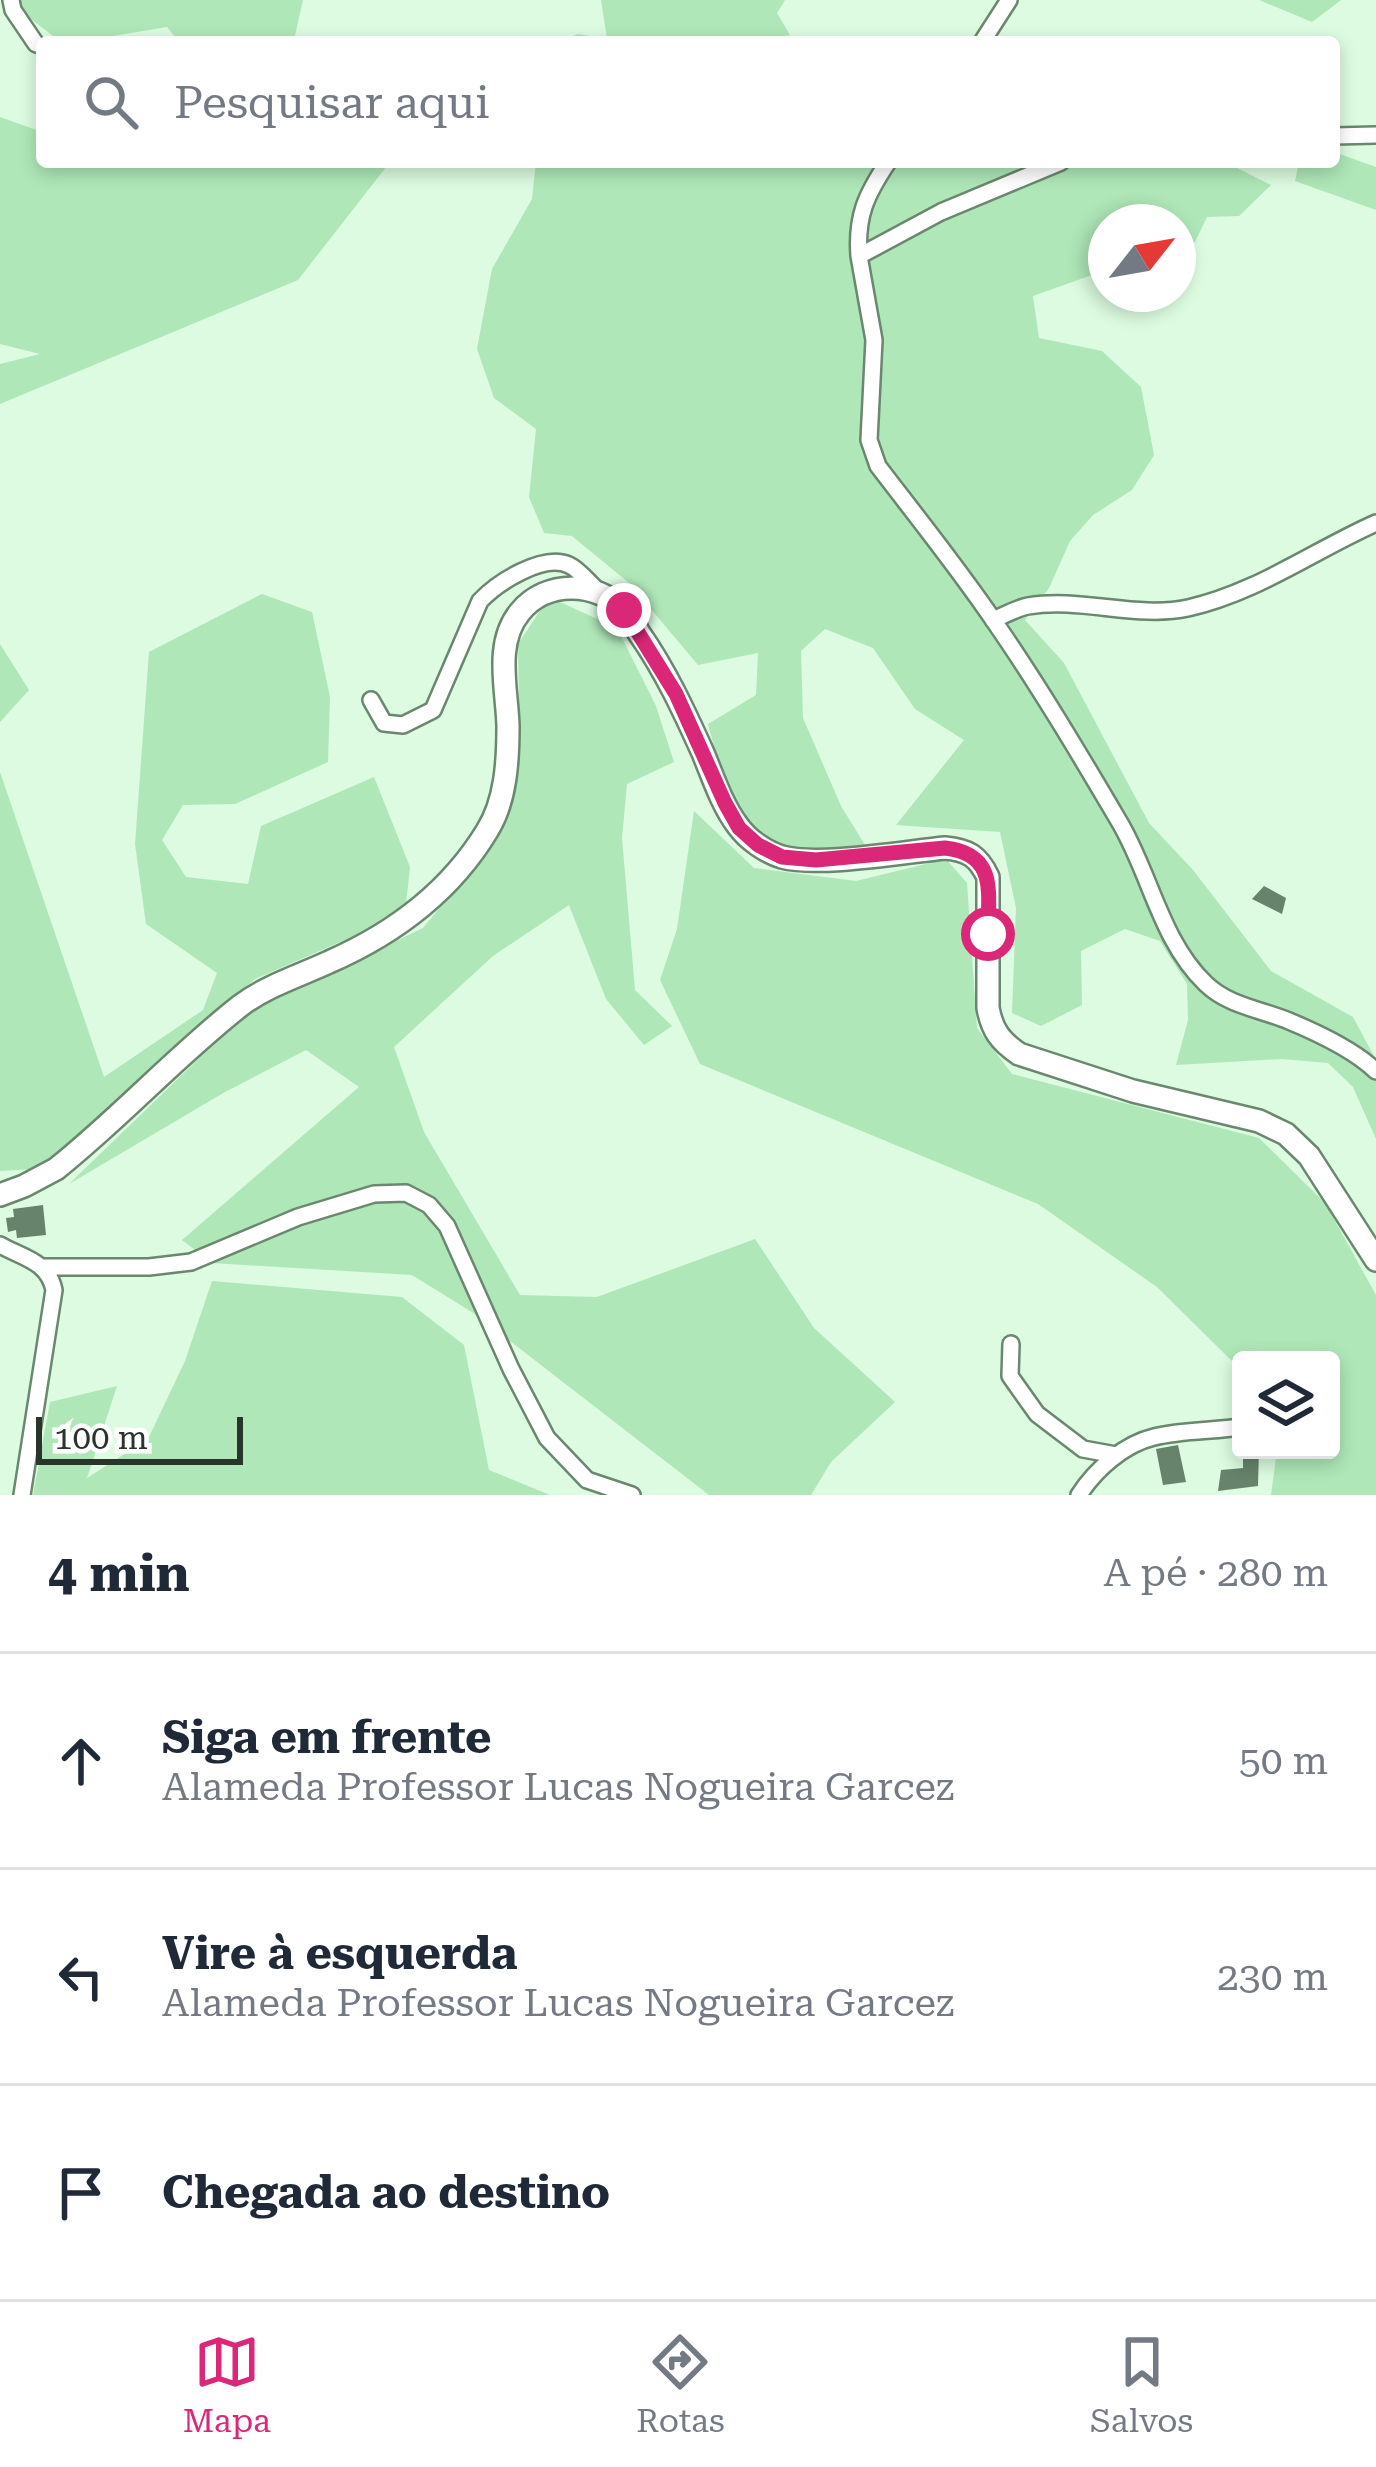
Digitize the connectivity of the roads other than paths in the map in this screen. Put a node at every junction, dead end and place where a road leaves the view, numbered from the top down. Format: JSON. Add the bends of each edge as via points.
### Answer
{"nodes":[{"id":1,"x":11,"y":0,"type":"edge"},
{"id":2,"x":1009,"y":0,"type":"edge"},
{"id":3,"x":986,"y":36,"type":"edge"},
{"id":4,"x":36,"y":44,"type":"dead end"},
{"id":5,"x":1340,"y":136,"type":"edge"},
{"id":6,"x":1376,"y":136,"type":"edge"},
{"id":7,"x":884,"y":168,"type":"edge"},
{"id":8,"x":1047,"y":168,"type":"edge"},
{"id":9,"x":860,"y":256,"type":"junction"},
{"id":10,"x":1376,"y":523,"type":"edge"},
{"id":11,"x":600,"y":592,"type":"junction"},
{"id":12,"x":994,"y":620,"type":"junction"},
{"id":13,"x":370,"y":700,"type":"dead end"},
{"id":14,"x":1376,"y":1071,"type":"edge"},
{"id":15,"x":0,"y":1195,"type":"edge"},
{"id":16,"x":0,"y":1245,"type":"edge"},
{"id":17,"x":1376,"y":1260,"type":"edge"},
{"id":18,"x":43,"y":1267,"type":"junction"},
{"id":19,"x":1011,"y":1344,"type":"dead end"},
{"id":20,"x":1232,"y":1428,"type":"edge"},
{"id":21,"x":1116,"y":1455,"type":"junction"},
{"id":22,"x":22,"y":1495,"type":"edge"},
{"id":23,"x":632,"y":1495,"type":"edge"},
{"id":24,"x":1079,"y":1495,"type":"edge"}],
"edges":[{"from":1,"to":4,"type":"street"},
{"from":2,"to":3,"type":"street"},
{"from":5,"to":6,"type":"street"},
{"from":7,"to":9,"type":"street","via":[[865,199]]},
{"from":8,"to":9,"type":"street"},
{"from":9,"to":12,"type":"street","via":[[874,340],[869,440],[878,466]]},
{"from":10,"to":12,"type":"street","via":[[1250,588],[1185,609],[1070,604],[1025,607]]},
{"from":11,"to":13,"type":"street","via":[[568,564],[527,569],[480,601],[433,710],[403,725],[384,723]]},
{"from":11,"to":15,"type":"main road","via":[[570,586],[542,593],[519,613],[505,643],[505,782],[491,826],[436,895],[404,922],[242,1004],[56,1168]]},
{"from":11,"to":17,"type":"main road","via":[[646,643],[725,803],[758,845],[816,860],[945,848],[980,861],[988,877],[988,1008],[1004,1043],[1286,1134]]},
{"from":12,"to":14,"type":"street","via":[[1129,838],[1182,958],[1241,1006],[1286,1019]]},
{"from":16,"to":18,"type":"street"},
{"from":18,"to":22,"type":"street","via":[[54,1290]]},
{"from":18,"to":23,"type":"street","via":[[191,1262],[298,1216],[406,1193],[447,1226],[548,1438],[587,1480]]},
{"from":19,"to":21,"type":"street","via":[[1010,1376],[1037,1414],[1083,1449]]},
{"from":20,"to":21,"type":"street","via":[[1152,1437]]},
{"from":21,"to":24,"type":"street"}]}
